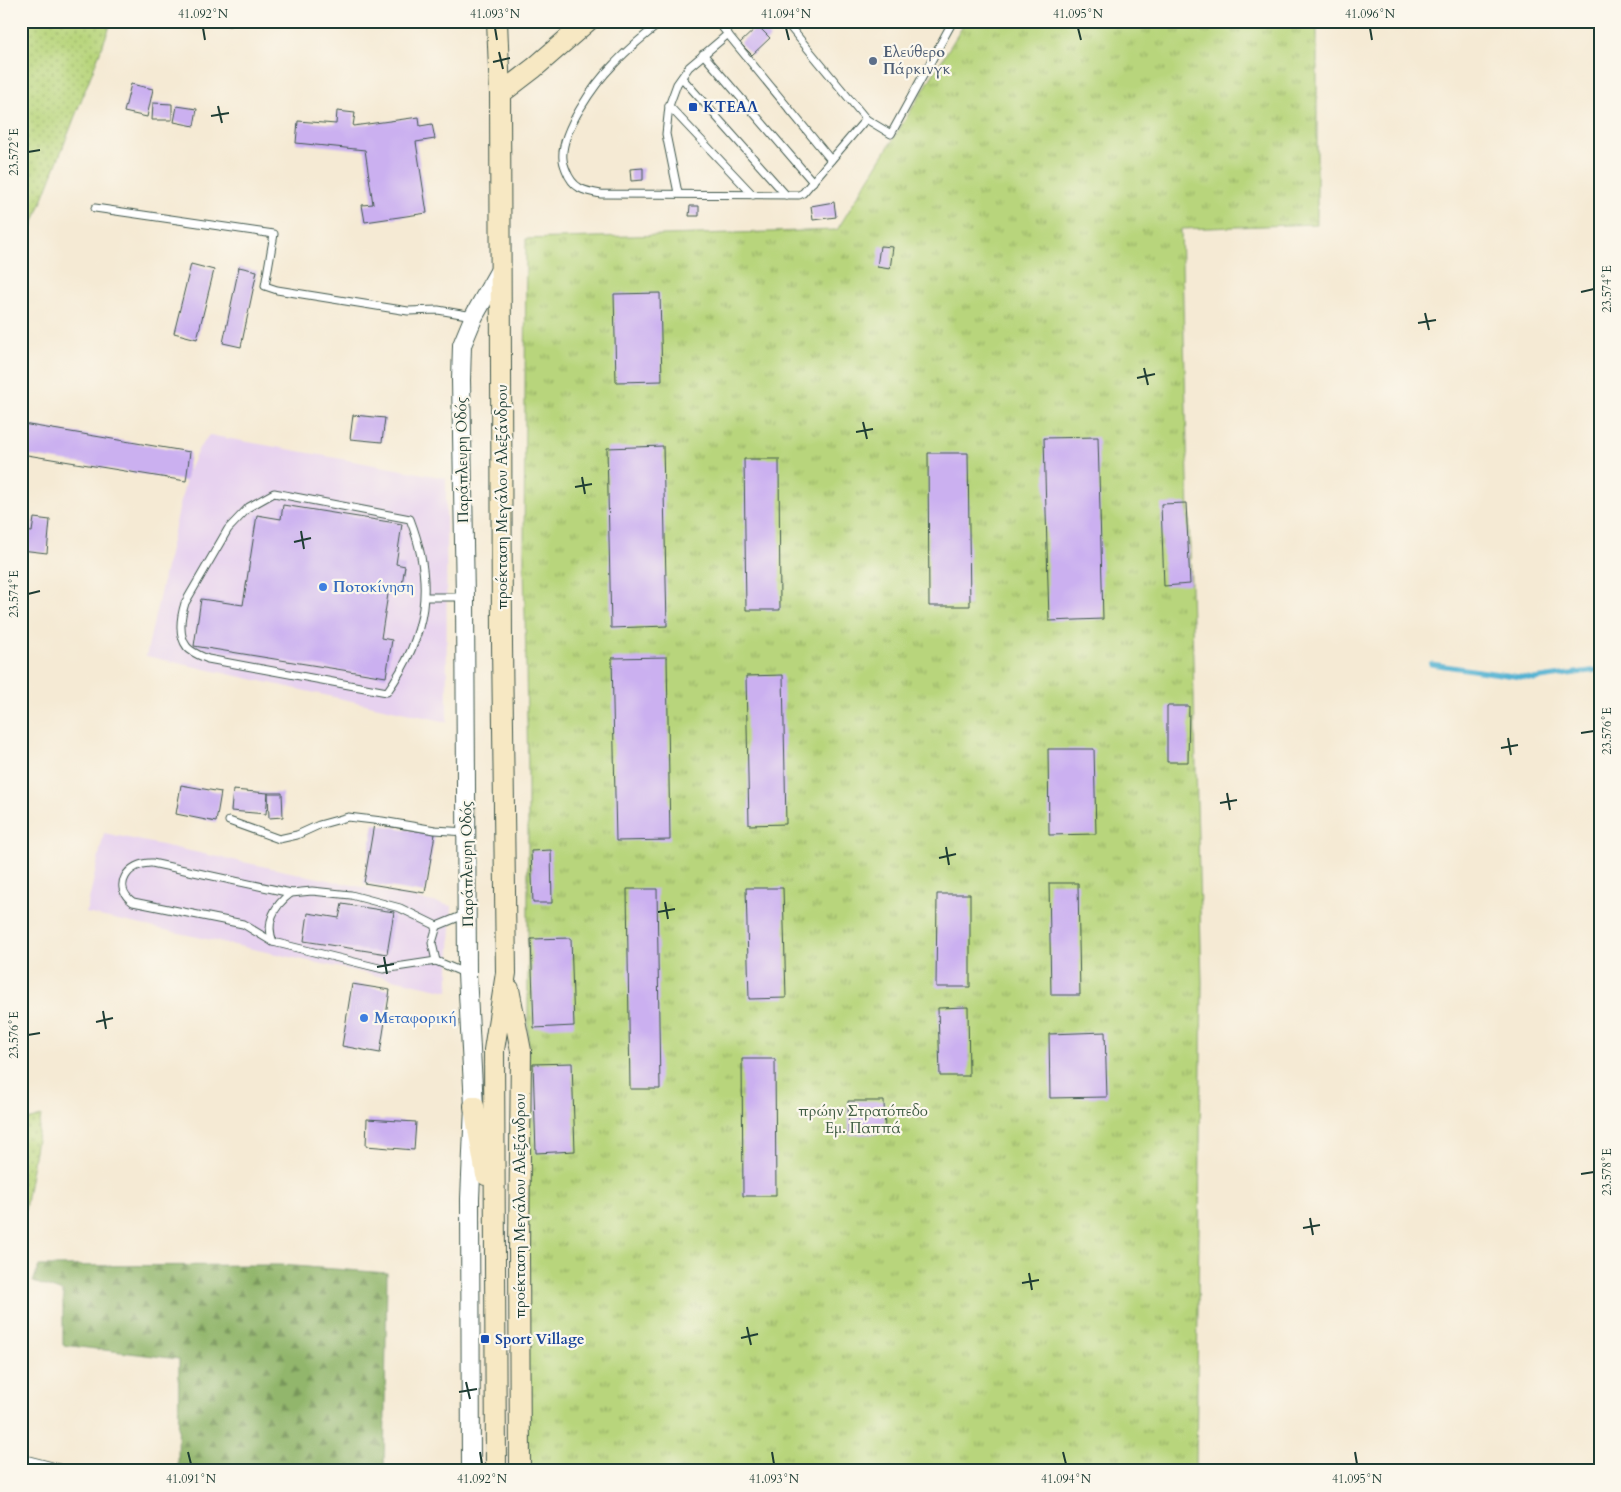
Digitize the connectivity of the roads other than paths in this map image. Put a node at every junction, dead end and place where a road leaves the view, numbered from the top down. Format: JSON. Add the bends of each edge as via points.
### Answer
{"nodes":[{"id":1,"x":497,"y":21,"type":"edge"},
{"id":2,"x":588,"y":21,"type":"edge"},
{"id":3,"x":663,"y":21,"type":"edge"},
{"id":4,"x":717,"y":21,"type":"edge"},
{"id":5,"x":785,"y":21,"type":"edge"},
{"id":6,"x":953,"y":21,"type":"edge"},
{"id":7,"x":728,"y":34,"type":"junction"},
{"id":8,"x":703,"y":54,"type":"junction"},
{"id":9,"x":682,"y":78,"type":"junction"},
{"id":10,"x":500,"y":94,"type":"junction"},
{"id":11,"x":669,"y":106,"type":"junction"},
{"id":12,"x":866,"y":119,"type":"junction"},
{"id":13,"x":831,"y":160,"type":"junction"},
{"id":14,"x":813,"y":182,"type":"junction"},
{"id":15,"x":678,"y":193,"type":"junction"},
{"id":16,"x":753,"y":195,"type":"junction"},
{"id":17,"x":786,"y":196,"type":"junction"},
{"id":18,"x":95,"y":208,"type":"dead end"},
{"id":19,"x":502,"y":268,"type":"junction"},
{"id":20,"x":474,"y":316,"type":"junction"},
{"id":21,"x":425,"y":597,"type":"junction"},
{"id":22,"x":465,"y":597,"type":"junction"},
{"id":23,"x":229,"y":821,"type":"dead end"},
{"id":24,"x":466,"y":832,"type":"junction"},
{"id":25,"x":291,"y":893,"type":"junction"},
{"id":26,"x":468,"y":914,"type":"junction"},
{"id":27,"x":437,"y":926,"type":"junction"},
{"id":28,"x":273,"y":942,"type":"junction"},
{"id":29,"x":436,"y":961,"type":"junction"},
{"id":30,"x":467,"y":974,"type":"junction"},
{"id":31,"x":506,"y":974,"type":"junction"},
{"id":32,"x":474,"y":1106,"type":"junction"},
{"id":33,"x":496,"y":1233,"type":"junction"},
{"id":34,"x":21,"y":1458,"type":"edge"},
{"id":35,"x":72,"y":1471,"type":"edge"},
{"id":36,"x":471,"y":1471,"type":"edge"},
{"id":37,"x":496,"y":1471,"type":"edge"},
{"id":38,"x":520,"y":1471,"type":"edge"}],
"edges":[{"from":1,"to":10,"type":"main road","name":"προέκταση Μεγάλου Αλεξάνδρου"},
{"from":2,"to":10,"type":"main road"},
{"from":3,"to":15,"type":"lane","via":[[613,64],[586,99],[567,133],[562,159],[569,178],[582,191],[601,194]]},
{"from":4,"to":7,"type":"lane"},
{"from":5,"to":12,"type":"lane"},
{"from":6,"to":12,"type":"lane","via":[[890,134]]},
{"from":7,"to":8,"type":"lane"},
{"from":7,"to":13,"type":"lane"},
{"from":8,"to":9,"type":"lane"},
{"from":8,"to":14,"type":"lane"},
{"from":9,"to":11,"type":"lane"},
{"from":9,"to":17,"type":"lane"},
{"from":10,"to":19,"type":"main road","name":"προέκταση Μεγάλου Αλεξάνδρου"},
{"from":11,"to":15,"type":"lane","via":[[666,134]]},
{"from":11,"to":16,"type":"lane"},
{"from":12,"to":13,"type":"lane"},
{"from":13,"to":14,"type":"lane"},
{"from":14,"to":17,"type":"lane","via":[[802,195]]},
{"from":15,"to":16,"type":"lane"},
{"from":16,"to":17,"type":"lane"},
{"from":18,"to":20,"type":"lane","via":[[274,234],[265,286],[278,290],[408,311],[438,310]]},
{"from":19,"to":20,"type":"street","name":"Παράπλευρη Οδός"},
{"from":19,"to":31,"type":"main road","name":"προέκταση Μεγάλου Αλεξάνδρου"},
{"from":20,"to":22,"type":"street","name":"Παράπλευρη Οδός","via":[[462,345]]},
{"from":21,"to":21,"type":"lane","via":[[422,557],[410,519],[274,494],[249,507],[228,530],[184,603],[181,624],[188,648],[208,659],[387,692],[410,657]]},
{"from":21,"to":22,"type":"lane"},
{"from":22,"to":24,"type":"street","name":"Παράπλευρη Οδός"},
{"from":23,"to":24,"type":"lane","via":[[279,839],[348,817]]},
{"from":24,"to":26,"type":"street","name":"Παράπλευρη Οδός"},
{"from":25,"to":27,"type":"lane","via":[[312,891],[351,896],[400,908]]},
{"from":25,"to":28,"type":"lane","via":[[272,914],[270,934]]},
{"from":25,"to":28,"type":"lane","via":[[152,863],[135,866],[125,877],[126,896],[133,902],[243,924]]},
{"from":26,"to":27,"type":"lane"},
{"from":26,"to":30,"type":"street","name":"Παράπλευρη Οδός"},
{"from":27,"to":29,"type":"lane","via":[[432,943]]},
{"from":28,"to":29,"type":"lane","via":[[383,969]]},
{"from":29,"to":30,"type":"lane"},
{"from":30,"to":32,"type":"street","name":"Παράπλευρη Οδός"},
{"from":31,"to":33,"type":"main road","name":"προέκταση Μεγάλου Αλεξάνδρου","via":[[494,1050]]},
{"from":31,"to":38,"type":"main road","name":"προέκταση Μεγάλου Αλεξάνδρου","via":[[521,1051]]},
{"from":32,"to":33,"type":"main road"},
{"from":32,"to":36,"type":"street","name":"Παράπλευρη Οδός","via":[[470,1198]]},
{"from":33,"to":37,"type":"main road","name":"προέκταση Μεγάλου Αλεξάνδρου"},
{"from":34,"to":35,"type":"lane"}]}
